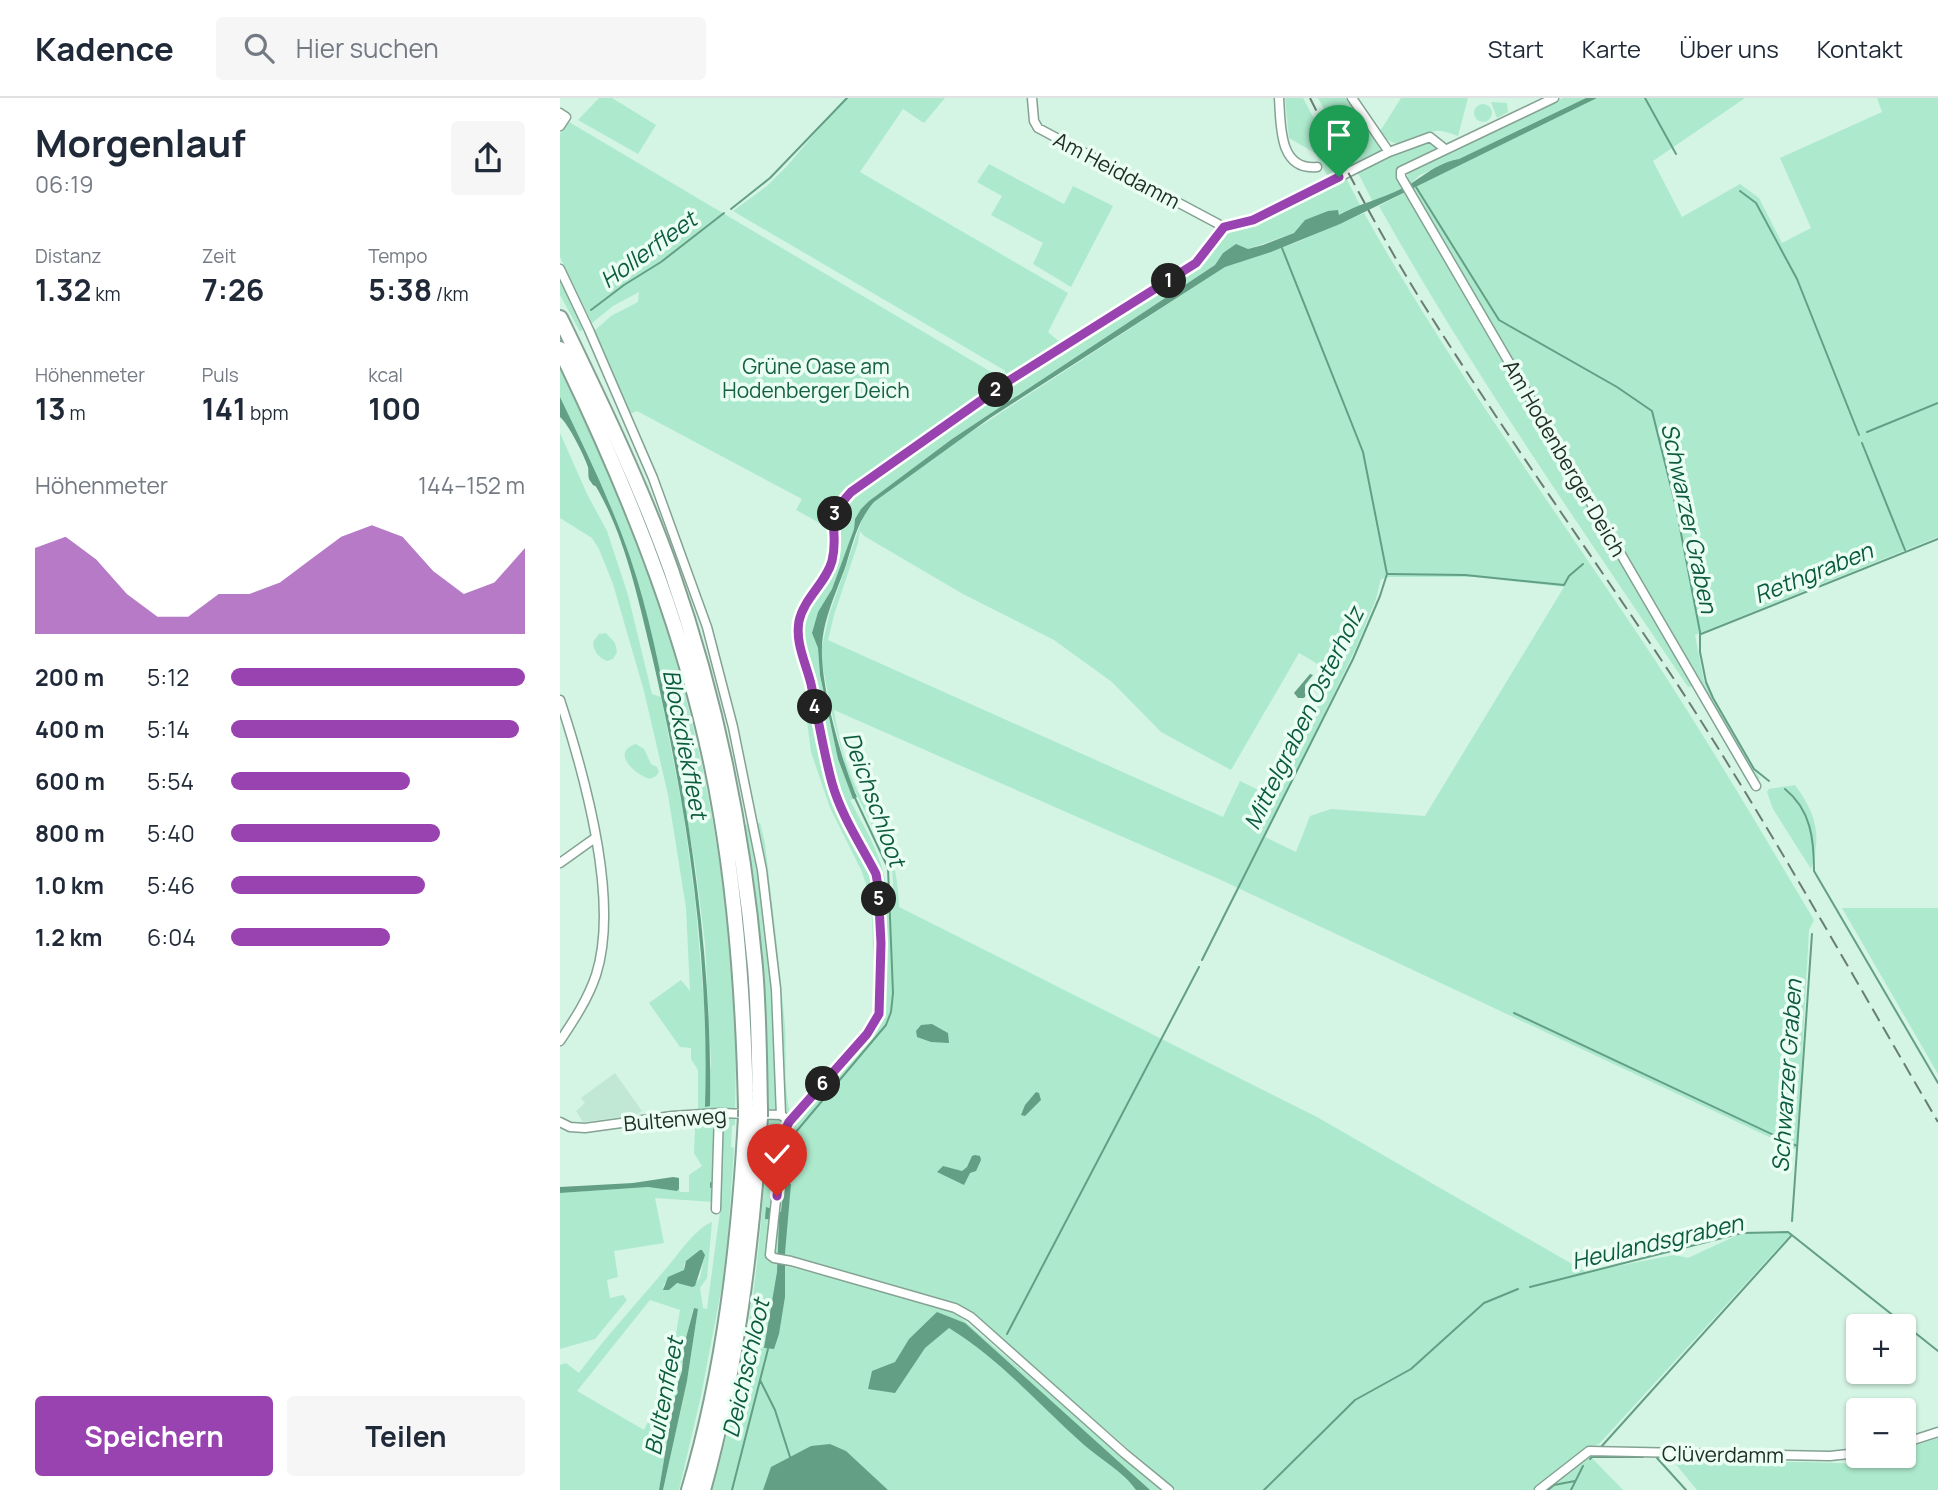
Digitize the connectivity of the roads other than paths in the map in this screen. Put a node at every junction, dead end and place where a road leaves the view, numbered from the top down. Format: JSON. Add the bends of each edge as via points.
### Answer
{"nodes":[{"id":1,"x":1032,"y":98,"type":"edge"},
{"id":2,"x":1279,"y":98,"type":"edge"},
{"id":3,"x":1352,"y":98,"type":"edge"},
{"id":4,"x":1554,"y":98,"type":"edge"},
{"id":5,"x":563,"y":115,"type":"edge"},
{"id":6,"x":560,"y":125,"type":"edge"},
{"id":7,"x":1445,"y":149,"type":"junction"},
{"id":8,"x":1389,"y":152,"type":"junction"},
{"id":9,"x":1317,"y":167,"type":"dead end"},
{"id":10,"x":1224,"y":227,"type":"junction"},
{"id":11,"x":560,"y":269,"type":"edge"},
{"id":12,"x":560,"y":318,"type":"edge"},
{"id":13,"x":560,"y":349,"type":"edge"},
{"id":14,"x":560,"y":700,"type":"edge"},
{"id":15,"x":1756,"y":786,"type":"dead end"},
{"id":16,"x":595,"y":838,"type":"junction"},
{"id":17,"x":560,"y":863,"type":"edge"},
{"id":18,"x":560,"y":1041,"type":"edge"},
{"id":19,"x":719,"y":1113,"type":"junction"},
{"id":20,"x":753,"y":1114,"type":"junction"},
{"id":21,"x":781,"y":1115,"type":"junction"},
{"id":22,"x":560,"y":1122,"type":"edge"},
{"id":23,"x":789,"y":1122,"type":"junction"},
{"id":24,"x":716,"y":1209,"type":"dead end"},
{"id":25,"x":1938,"y":1432,"type":"edge"},
{"id":26,"x":1916,"y":1439,"type":"edge"},
{"id":27,"x":1846,"y":1454,"type":"edge"},
{"id":28,"x":689,"y":1490,"type":"edge"},
{"id":29,"x":703,"y":1490,"type":"edge"},
{"id":30,"x":1169,"y":1490,"type":"edge"},
{"id":31,"x":1539,"y":1490,"type":"edge"}],
"edges":[{"from":1,"to":10,"type":"street","name":"Am Heiddamm","via":[[1038,128]]},
{"from":2,"to":9,"type":"street","via":[[1286,150],[1299,164]]},
{"from":3,"to":8,"type":"street"},
{"from":4,"to":7,"type":"street","name":"Am Hodenberger Deich"},
{"from":5,"to":6,"type":"street"},
{"from":7,"to":8,"type":"street","via":[[1430,137]]},
{"from":7,"to":15,"type":"street","name":"Am Hodenberger Deich","via":[[1401,171],[1401,177]]},
{"from":8,"to":10,"type":"street","via":[[1275,211]]},
{"from":10,"to":23,"type":"street","via":[[1196,263],[1010,380],[851,492],[838,507],[832,523],[832,561],[803,608],[798,639],[832,784],[876,874],[879,1014],[867,1034]]},
{"from":11,"to":21,"type":"street","via":[[653,478],[707,627],[727,702],[762,870],[776,989]]},
{"from":12,"to":20,"type":"highway","via":[[651,518],[715,717],[735,811],[749,916],[758,1023]]},
{"from":13,"to":20,"type":"highway","via":[[642,533],[702,720],[721,811],[737,928]]},
{"from":14,"to":16,"type":"street"},
{"from":16,"to":17,"type":"street"},
{"from":16,"to":18,"type":"street","via":[[604,898],[602,951],[590,991]]},
{"from":19,"to":21,"type":"street","name":"Bultenweg"},
{"from":19,"to":22,"type":"street","name":"Bultenweg","via":[[586,1128]]},
{"from":19,"to":24,"type":"street"},
{"from":20,"to":28,"type":"highway","via":[[725,1328]]},
{"from":20,"to":29,"type":"highway","via":[[755,1194],[741,1311]]},
{"from":21,"to":23,"type":"street"},
{"from":23,"to":30,"type":"street","via":[[783,1135],[770,1255],[955,1308],[971,1317]]},
{"from":25,"to":26,"type":"street"},
{"from":27,"to":31,"type":"street","name":"Clüverdamm","via":[[1587,1453]]}]}
